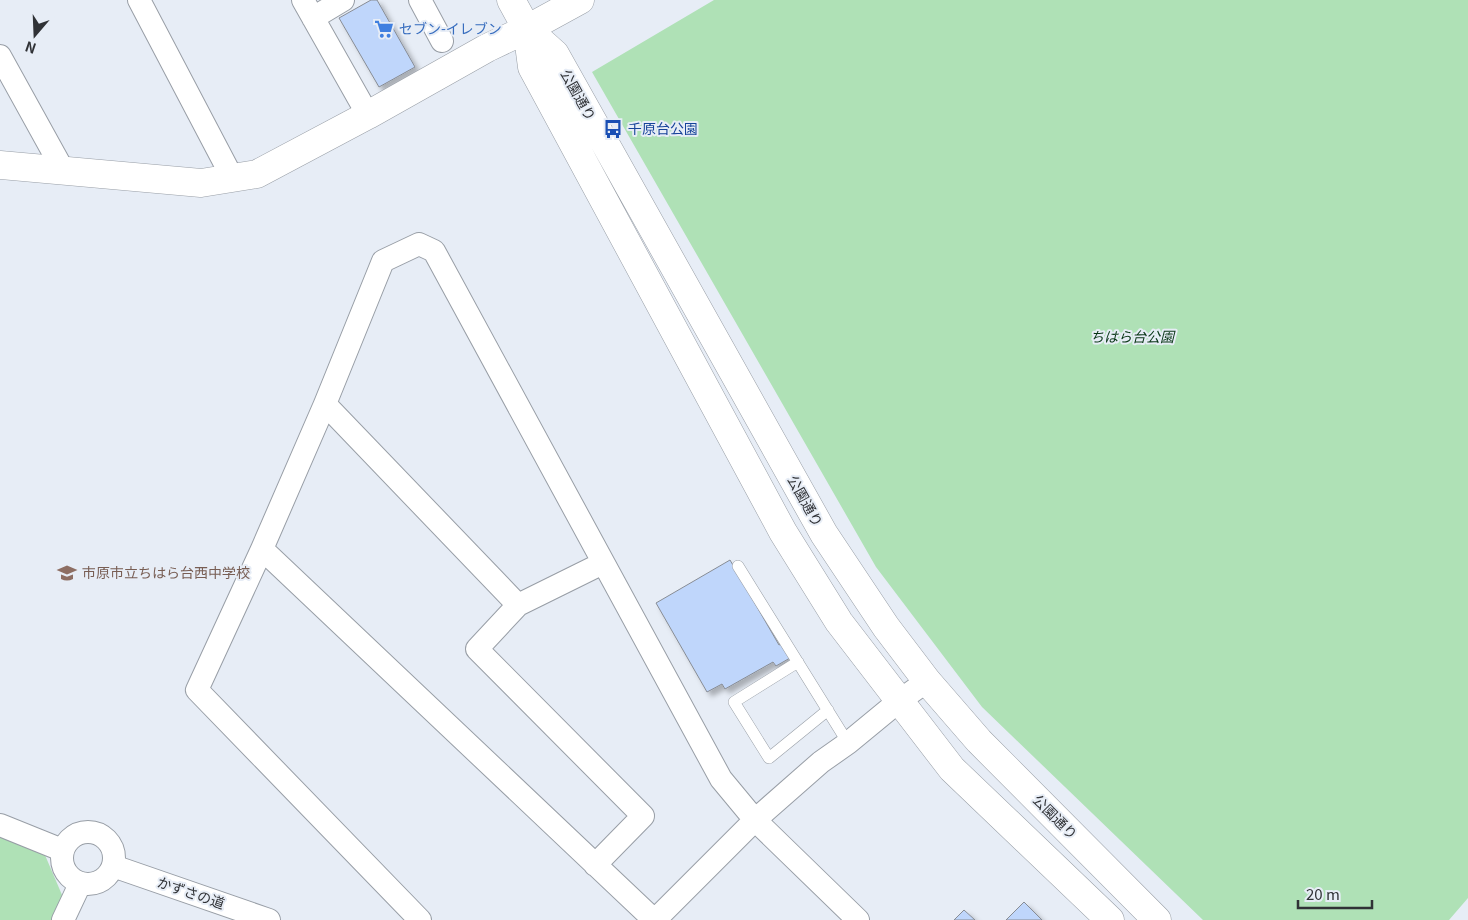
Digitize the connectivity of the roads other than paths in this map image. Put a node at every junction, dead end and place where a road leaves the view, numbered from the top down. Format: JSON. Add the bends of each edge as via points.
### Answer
{"nodes":[{"id":1,"x":139,"y":0,"type":"edge"},
{"id":2,"x":343,"y":0,"type":"edge"},
{"id":3,"x":420,"y":0,"type":"edge"},
{"id":4,"x":511,"y":0,"type":"edge"},
{"id":5,"x":580,"y":0,"type":"edge"},
{"id":6,"x":308,"y":9,"type":"edge"},
{"id":7,"x":527,"y":29,"type":"junction"},
{"id":8,"x":442,"y":41,"type":"dead end"},
{"id":9,"x":0,"y":56,"type":"edge"},
{"id":10,"x":368,"y":115,"type":"junction"},
{"id":11,"x":0,"y":165,"type":"edge"},
{"id":12,"x":64,"y":170,"type":"junction"},
{"id":13,"x":232,"y":179,"type":"junction"},
{"id":14,"x":325,"y":404,"type":"junction"},
{"id":15,"x":262,"y":549,"type":"junction"},
{"id":16,"x":603,"y":563,"type":"junction"},
{"id":17,"x":738,"y":566,"type":"dead end"},
{"id":18,"x":518,"y":605,"type":"junction"},
{"id":19,"x":798,"y":662,"type":"junction"},
{"id":20,"x":927,"y":682,"type":"junction"},
{"id":21,"x":899,"y":701,"type":"junction"},
{"id":22,"x":828,"y":710,"type":"junction"},
{"id":23,"x":848,"y":743,"type":"junction"},
{"id":24,"x":755,"y":820,"type":"junction"},
{"id":25,"x":0,"y":825,"type":"edge"},
{"id":26,"x":62,"y":850,"type":"junction"},
{"id":27,"x":596,"y":864,"type":"junction"},
{"id":28,"x":113,"y":866,"type":"junction"},
{"id":29,"x":80,"y":884,"type":"junction"},
{"id":30,"x":63,"y":920,"type":"edge"},
{"id":31,"x":269,"y":920,"type":"edge"},
{"id":32,"x":420,"y":920,"type":"edge"},
{"id":33,"x":655,"y":920,"type":"edge"},
{"id":34,"x":858,"y":920,"type":"edge"},
{"id":35,"x":1110,"y":920,"type":"edge"},
{"id":36,"x":1157,"y":920,"type":"edge"}],
"edges":[{"from":1,"to":13,"type":"street"},
{"from":2,"to":6,"type":"street"},
{"from":3,"to":8,"type":"street"},
{"from":4,"to":7,"type":"street","name":"公園通り"},
{"from":5,"to":7,"type":"street"},
{"from":6,"to":10,"type":"street"},
{"from":7,"to":10,"type":"street"},
{"from":7,"to":20,"type":"street","name":"公園通り","via":[[555,54],[824,534]]},
{"from":7,"to":21,"type":"street","name":"公園通り","via":[[532,67],[783,532],[838,622]]},
{"from":9,"to":12,"type":"street"},
{"from":10,"to":13,"type":"street","via":[[257,174]]},
{"from":11,"to":12,"type":"street"},
{"from":12,"to":13,"type":"street","via":[[201,183]]},
{"from":14,"to":15,"type":"street"},
{"from":14,"to":16,"type":"street","via":[[383,261],[420,244],[434,252]]},
{"from":14,"to":18,"type":"street"},
{"from":15,"to":27,"type":"street"},
{"from":15,"to":32,"type":"street","via":[[197,690]]},
{"from":16,"to":18,"type":"street"},
{"from":16,"to":24,"type":"street","via":[[720,779]]},
{"from":17,"to":19,"type":"lane"},
{"from":18,"to":27,"type":"street","via":[[477,649],[643,816]]},
{"from":19,"to":22,"type":"lane"},
{"from":19,"to":22,"type":"lane","via":[[734,702],[769,758]]},
{"from":20,"to":21,"type":"street"},
{"from":20,"to":36,"type":"street","name":"公園通り","via":[[979,741]]},
{"from":21,"to":23,"type":"street"},
{"from":21,"to":35,"type":"street","name":"公園通り","via":[[952,769]]},
{"from":22,"to":23,"type":"lane"},
{"from":23,"to":24,"type":"street","via":[[821,762]]},
{"from":24,"to":33,"type":"street"},
{"from":24,"to":34,"type":"street"},
{"from":25,"to":26,"type":"street"},
{"from":26,"to":28,"type":"street","via":[[75,834],[95,832],[111,846]]},
{"from":26,"to":29,"type":"street","via":[[64,870]]},
{"from":27,"to":33,"type":"street"},
{"from":28,"to":29,"type":"street","via":[[100,882]]},
{"from":28,"to":31,"type":"street","name":"かずさの道"},
{"from":29,"to":30,"type":"street"}]}
